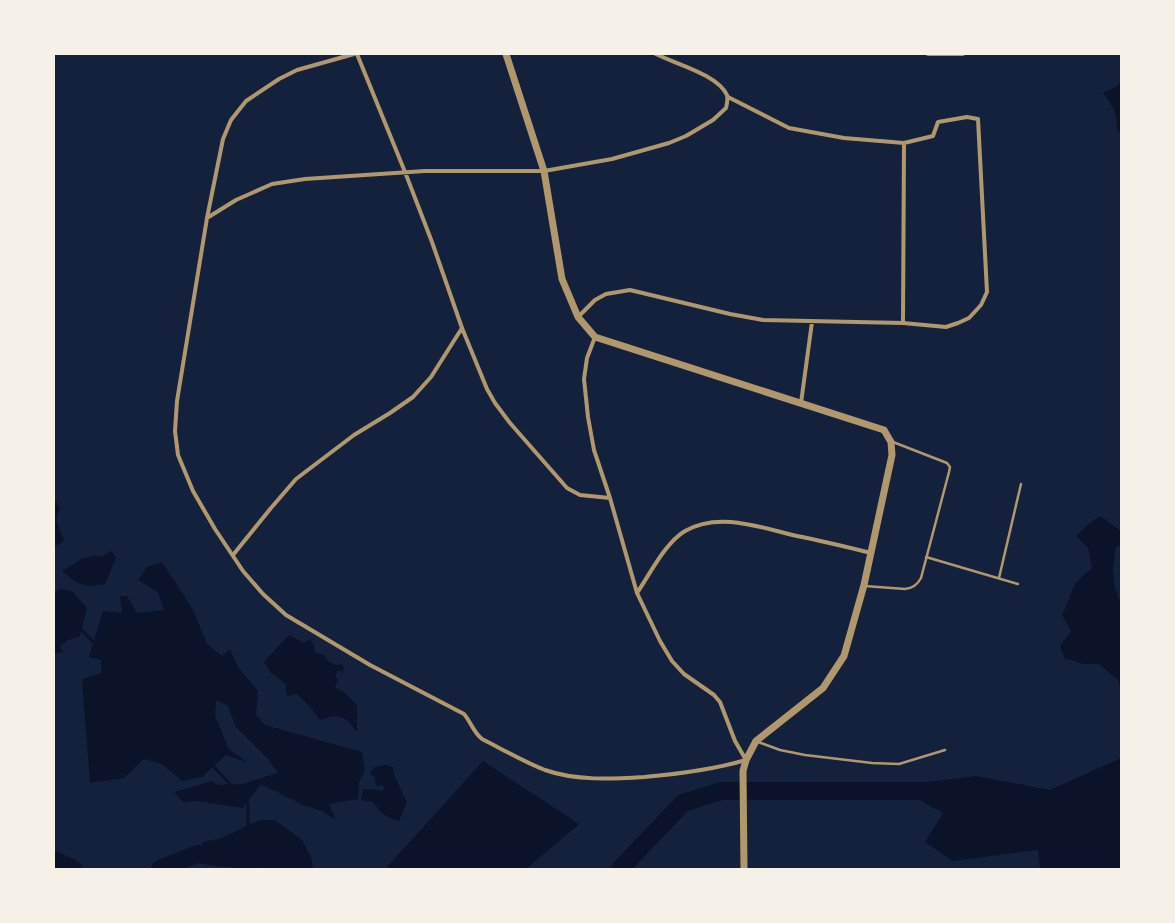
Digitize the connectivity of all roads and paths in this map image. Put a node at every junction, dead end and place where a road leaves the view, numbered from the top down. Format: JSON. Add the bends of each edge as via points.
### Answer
{"nodes":[{"id":1,"x":356,"y":54,"type":"edge"},
{"id":2,"x":506,"y":54,"type":"edge"},
{"id":3,"x":656,"y":54,"type":"edge"},
{"id":4,"x":928,"y":54,"type":"edge"},
{"id":5,"x":963,"y":54,"type":"edge"},
{"id":6,"x":728,"y":97,"type":"junction"},
{"id":7,"x":904,"y":143,"type":"junction"},
{"id":8,"x":544,"y":171,"type":"junction"},
{"id":9,"x":405,"y":172,"type":"junction"},
{"id":10,"x":207,"y":218,"type":"junction"},
{"id":11,"x":578,"y":317,"type":"junction"},
{"id":12,"x":812,"y":322,"type":"junction"},
{"id":13,"x":903,"y":323,"type":"junction"},
{"id":14,"x":462,"y":328,"type":"junction"},
{"id":15,"x":595,"y":336,"type":"junction"},
{"id":16,"x":801,"y":403,"type":"junction"},
{"id":17,"x":891,"y":442,"type":"junction"},
{"id":18,"x":1021,"y":484,"type":"dead end"},
{"id":19,"x":610,"y":498,"type":"junction"},
{"id":20,"x":871,"y":552,"type":"junction"},
{"id":21,"x":233,"y":555,"type":"junction"},
{"id":22,"x":926,"y":557,"type":"junction"},
{"id":23,"x":999,"y":578,"type":"junction"},
{"id":24,"x":1018,"y":584,"type":"dead end"},
{"id":25,"x":864,"y":586,"type":"junction"},
{"id":26,"x":637,"y":593,"type":"junction"},
{"id":27,"x":756,"y":741,"type":"junction"},
{"id":28,"x":945,"y":750,"type":"dead end"},
{"id":29,"x":746,"y":760,"type":"junction"},
{"id":30,"x":744,"y":869,"type":"edge"}],
"edges":[{"from":1,"to":9,"type":"street"},
{"from":1,"to":10,"type":"street","via":[[297,70],[278,79],[246,101],[231,120],[223,139]]},
{"from":2,"to":8,"type":"street"},
{"from":3,"to":6,"type":"street","via":[[698,71],[721,87]]},
{"from":4,"to":5,"type":"street"},
{"from":6,"to":7,"type":"street","via":[[789,128],[844,138]]},
{"from":6,"to":8,"type":"street","via":[[726,108],[713,120],[669,143],[612,160]]},
{"from":7,"to":13,"type":"street"},
{"from":7,"to":13,"type":"street","via":[[933,136],[938,122],[967,117],[978,119],[987,292],[981,305],[969,318],[958,323],[946,327]]},
{"from":8,"to":9,"type":"street"},
{"from":8,"to":11,"type":"street","via":[[562,279]]},
{"from":9,"to":10,"type":"street","via":[[305,179],[272,184],[236,200]]},
{"from":9,"to":14,"type":"street"},
{"from":10,"to":21,"type":"street","via":[[177,401],[175,431],[178,455],[193,491]]},
{"from":11,"to":12,"type":"street","via":[[595,300],[606,294],[630,290],[763,320]]},
{"from":11,"to":15,"type":"street"},
{"from":12,"to":13,"type":"street"},
{"from":12,"to":16,"type":"street"},
{"from":14,"to":19,"type":"street","via":[[487,389],[515,429],[567,488],[580,495]]},
{"from":14,"to":21,"type":"street","via":[[431,377],[413,397],[354,434],[296,479]]},
{"from":15,"to":16,"type":"street"},
{"from":15,"to":19,"type":"street","via":[[587,358],[584,379],[594,450]]},
{"from":16,"to":17,"type":"street","via":[[884,430]]},
{"from":17,"to":20,"type":"street","via":[[892,455]]},
{"from":17,"to":22,"type":"lane","via":[[947,463],[950,467]]},
{"from":18,"to":23,"type":"lane"},
{"from":19,"to":26,"type":"street"},
{"from":20,"to":25,"type":"street"},
{"from":20,"to":26,"type":"street","via":[[746,524],[705,523],[685,531],[669,544]]},
{"from":21,"to":29,"type":"street","via":[[258,589],[286,616],[370,665],[464,714],[482,739],[545,770],[578,777],[612,779],[705,770]]},
{"from":22,"to":23,"type":"lane"},
{"from":22,"to":25,"type":"lane","via":[[921,578],[912,588]]},
{"from":23,"to":24,"type":"lane"},
{"from":25,"to":27,"type":"street","via":[[844,656],[823,688]]},
{"from":26,"to":29,"type":"street","via":[[672,661],[684,674],[720,702],[735,741]]},
{"from":27,"to":28,"type":"lane","via":[[780,750],[805,755],[872,763],[899,764]]},
{"from":27,"to":29,"type":"street"},
{"from":29,"to":30,"type":"street","via":[[743,771]]}]}
